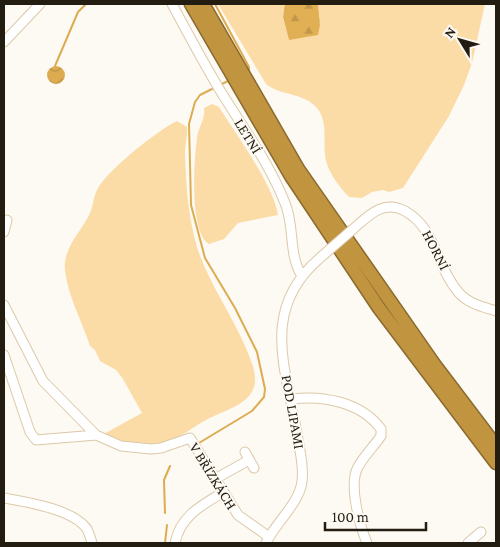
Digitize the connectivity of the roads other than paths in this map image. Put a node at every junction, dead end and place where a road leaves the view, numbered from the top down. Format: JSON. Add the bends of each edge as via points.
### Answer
{"nodes":[{"id":1,"x":40,"y":4,"type":"edge"},
{"id":2,"x":172,"y":4,"type":"edge"},
{"id":3,"x":191,"y":4,"type":"edge"},
{"id":4,"x":203,"y":4,"type":"edge"},
{"id":5,"x":4,"y":42,"type":"edge"},
{"id":6,"x":8,"y":220,"type":"dead end"},
{"id":7,"x":4,"y":232,"type":"edge"},
{"id":8,"x":302,"y":276,"type":"junction"},
{"id":9,"x":4,"y":305,"type":"edge"},
{"id":10,"x":496,"y":311,"type":"edge"},
{"id":11,"x":4,"y":355,"type":"edge"},
{"id":12,"x":292,"y":400,"type":"junction"},
{"id":13,"x":96,"y":435,"type":"junction"},
{"id":14,"x":496,"y":446,"type":"edge"},
{"id":15,"x":496,"y":463,"type":"edge"},
{"id":16,"x":254,"y":468,"type":"dead end"},
{"id":17,"x":215,"y":479,"type":"junction"},
{"id":18,"x":222,"y":493,"type":"junction"},
{"id":19,"x":4,"y":498,"type":"edge"},
{"id":20,"x":481,"y":532,"type":"dead end"},
{"id":21,"x":268,"y":540,"type":"edge"},
{"id":22,"x":92,"y":543,"type":"edge"},
{"id":23,"x":175,"y":543,"type":"edge"},
{"id":24,"x":367,"y":543,"type":"edge"},
{"id":25,"x":468,"y":543,"type":"edge"}],
"edges":[{"from":1,"to":5,"type":"street"},
{"from":2,"to":8,"type":"street","name":"LETNÍ","via":[[286,203],[295,266]]},
{"from":3,"to":15,"type":"highway","via":[[291,176],[379,308]]},
{"from":4,"to":14,"type":"highway","via":[[298,169],[434,364]]},
{"from":6,"to":7,"type":"street"},
{"from":8,"to":10,"type":"street","name":"HORNÍ","bridge":true,"via":[[373,212],[384,207],[398,207],[425,227],[460,294],[470,302]]},
{"from":8,"to":12,"type":"street","name":"POD LIPAMI","via":[[291,290],[281,322]]},
{"from":9,"to":13,"type":"street","via":[[43,381]]},
{"from":11,"to":13,"type":"street","name":"V BŘÍZKÁCH","via":[[33,438]]},
{"from":12,"to":21,"type":"street","name":"POD LIPAMI","via":[[302,481]]},
{"from":12,"to":24,"type":"street","via":[[309,396],[331,399],[358,410],[381,428],[382,436],[359,465],[356,474],[356,515]]},
{"from":13,"to":17,"type":"street","name":"V BŘÍZKÁCH","via":[[121,446],[151,449],[190,438]]},
{"from":16,"to":17,"type":"street","via":[[247,456]]},
{"from":17,"to":18,"type":"street","name":"V BŘÍZKÁCH"},
{"from":18,"to":21,"type":"street","name":"V BŘÍZKÁCH","via":[[238,515]]},
{"from":18,"to":23,"type":"street","via":[[192,512],[180,525]]},
{"from":19,"to":22,"type":"street","via":[[67,514],[86,528]]},
{"from":20,"to":25,"type":"street"}]}
